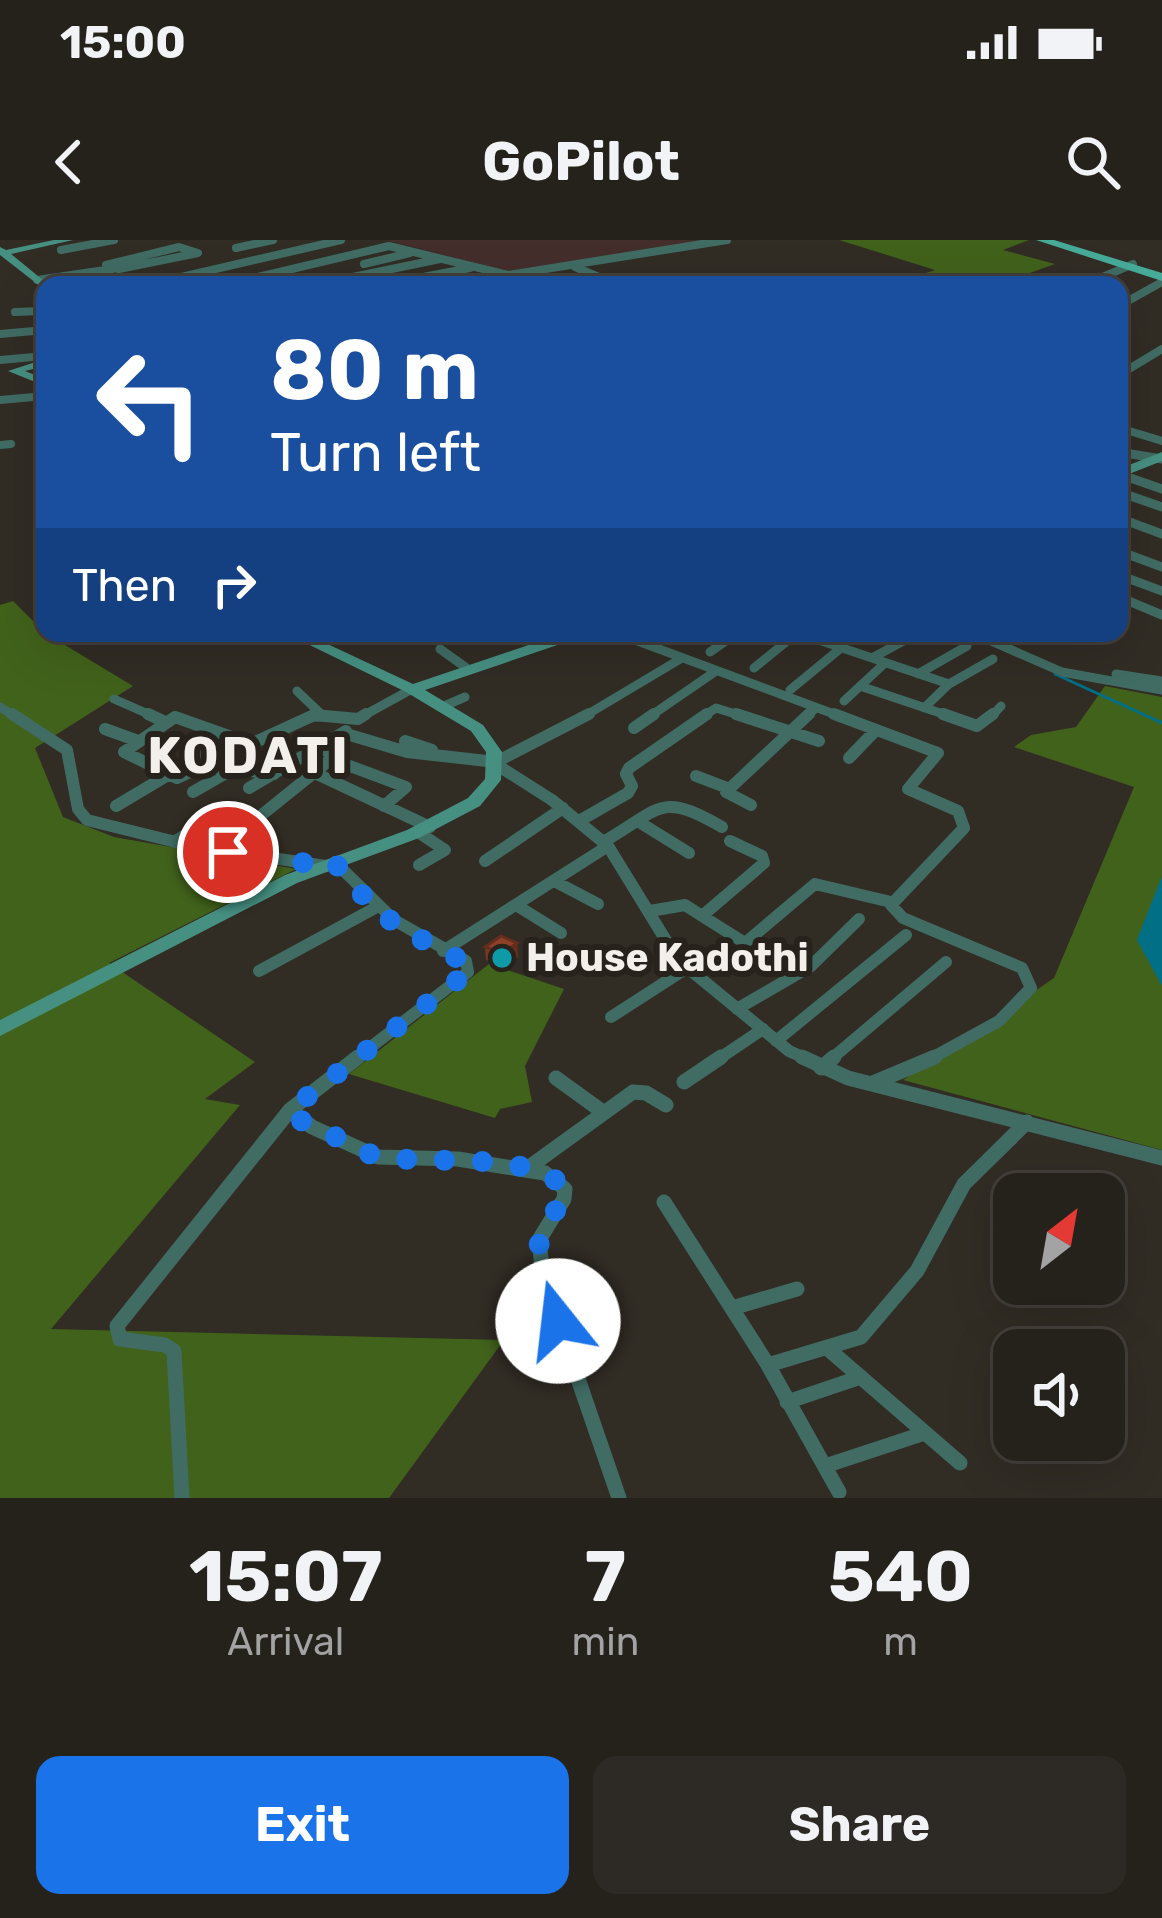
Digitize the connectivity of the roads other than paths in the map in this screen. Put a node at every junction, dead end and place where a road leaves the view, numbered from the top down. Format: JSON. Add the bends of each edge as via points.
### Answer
{"nodes":[{"id":1,"x":114,"y":240,"type":"edge"},
{"id":2,"x":273,"y":240,"type":"edge"},
{"id":3,"x":341,"y":240,"type":"edge"},
{"id":4,"x":728,"y":240,"type":"edge"},
{"id":5,"x":1042,"y":240,"type":"edge"},
{"id":6,"x":1056,"y":240,"type":"edge"},
{"id":7,"x":325,"y":242,"type":"edge"},
{"id":8,"x":64,"y":245,"type":"edge"},
{"id":9,"x":236,"y":248,"type":"dead end"},
{"id":10,"x":418,"y":251,"type":"junction"},
{"id":11,"x":1,"y":252,"type":"edge"},
{"id":12,"x":350,"y":256,"type":"junction"},
{"id":13,"x":447,"y":258,"type":"junction"},
{"id":14,"x":364,"y":264,"type":"junction"},
{"id":15,"x":573,"y":265,"type":"junction"},
{"id":16,"x":1132,"y":265,"type":"junction"},
{"id":17,"x":109,"y":266,"type":"junction"},
{"id":18,"x":477,"y":266,"type":"junction"},
{"id":19,"x":374,"y":269,"type":"dead end"},
{"id":20,"x":71,"y":276,"type":"edge"},
{"id":21,"x":204,"y":276,"type":"edge"},
{"id":22,"x":266,"y":276,"type":"edge"},
{"id":23,"x":358,"y":276,"type":"edge"},
{"id":24,"x":427,"y":276,"type":"edge"},
{"id":25,"x":597,"y":276,"type":"edge"},
{"id":26,"x":1106,"y":276,"type":"edge"},
{"id":27,"x":1162,"y":278,"type":"edge"},
{"id":28,"x":36,"y":280,"type":"edge"},
{"id":29,"x":1128,"y":300,"type":"edge"},
{"id":30,"x":36,"y":311,"type":"edge"},
{"id":31,"x":15,"y":312,"type":"dead end"},
{"id":32,"x":36,"y":330,"type":"edge"},
{"id":33,"x":0,"y":333,"type":"edge"},
{"id":34,"x":1162,"y":349,"type":"edge"},
{"id":35,"x":36,"y":359,"type":"edge"},
{"id":36,"x":0,"y":360,"type":"edge"},
{"id":37,"x":36,"y":362,"type":"edge"},
{"id":38,"x":14,"y":370,"type":"junction"},
{"id":39,"x":1128,"y":370,"type":"edge"},
{"id":40,"x":0,"y":377,"type":"edge"},
{"id":41,"x":36,"y":377,"type":"edge"},
{"id":42,"x":36,"y":397,"type":"edge"},
{"id":43,"x":0,"y":400,"type":"edge"},
{"id":44,"x":1128,"y":431,"type":"edge"},
{"id":45,"x":1162,"y":441,"type":"edge"},
{"id":46,"x":1128,"y":453,"type":"edge"},
{"id":47,"x":1161,"y":457,"type":"edge"},
{"id":48,"x":1128,"y":470,"type":"edge"},
{"id":49,"x":1128,"y":477,"type":"edge"},
{"id":50,"x":1162,"y":489,"type":"edge"},
{"id":51,"x":1128,"y":495,"type":"edge"},
{"id":52,"x":1162,"y":507,"type":"edge"},
{"id":53,"x":1128,"y":521,"type":"edge"},
{"id":54,"x":1162,"y":534,"type":"edge"},
{"id":55,"x":1128,"y":554,"type":"edge"},
{"id":56,"x":1162,"y":567,"type":"edge"},
{"id":57,"x":1128,"y":578,"type":"edge"},
{"id":58,"x":1162,"y":591,"type":"edge"},
{"id":59,"x":1128,"y":601,"type":"edge"},
{"id":60,"x":1162,"y":615,"type":"edge"},
{"id":61,"x":310,"y":642,"type":"edge"},
{"id":62,"x":550,"y":642,"type":"edge"},
{"id":63,"x":640,"y":642,"type":"edge"},
{"id":64,"x":724,"y":642,"type":"edge"},
{"id":65,"x":787,"y":642,"type":"edge"},
{"id":66,"x":824,"y":642,"type":"edge"},
{"id":67,"x":901,"y":642,"type":"edge"},
{"id":68,"x":992,"y":642,"type":"edge"},
{"id":69,"x":967,"y":646,"type":"dead end"},
{"id":70,"x":841,"y":648,"type":"junction"},
{"id":71,"x":440,"y":649,"type":"dead end"},
{"id":72,"x":710,"y":652,"type":"dead end"},
{"id":73,"x":682,"y":658,"type":"junction"},
{"id":74,"x":872,"y":658,"type":"junction"},
{"id":75,"x":993,"y":659,"type":"dead end"},
{"id":76,"x":885,"y":663,"type":"junction"},
{"id":77,"x":1044,"y":666,"type":"junction"},
{"id":78,"x":754,"y":668,"type":"dead end"},
{"id":79,"x":468,"y":669,"type":"junction"},
{"id":80,"x":716,"y":671,"type":"junction"},
{"id":81,"x":918,"y":674,"type":"junction"},
{"id":82,"x":1162,"y":681,"type":"edge"},
{"id":83,"x":949,"y":685,"type":"junction"},
{"id":84,"x":860,"y":686,"type":"junction"},
{"id":85,"x":412,"y":688,"type":"junction"},
{"id":86,"x":790,"y":690,"type":"dead end"},
{"id":87,"x":1162,"y":690,"type":"edge"},
{"id":88,"x":297,"y":691,"type":"dead end"},
{"id":89,"x":465,"y":697,"type":"dead end"},
{"id":90,"x":113,"y":699,"type":"dead end"},
{"id":91,"x":844,"y":701,"type":"dead end"},
{"id":92,"x":1001,"y":706,"type":"dead end"},
{"id":93,"x":0,"y":707,"type":"edge"},
{"id":94,"x":442,"y":707,"type":"junction"},
{"id":95,"x":816,"y":708,"type":"junction"},
{"id":96,"x":924,"y":708,"type":"junction"},
{"id":97,"x":320,"y":712,"type":"junction"},
{"id":98,"x":355,"y":718,"type":"junction"},
{"id":99,"x":165,"y":722,"type":"junction"},
{"id":100,"x":634,"y":728,"type":"dead end"},
{"id":101,"x":105,"y":729,"type":"dead end"},
{"id":102,"x":876,"y":730,"type":"junction"},
{"id":103,"x":791,"y":732,"type":"junction"},
{"id":104,"x":343,"y":733,"type":"junction"},
{"id":105,"x":175,"y":740,"type":"dead end"},
{"id":106,"x":137,"y":741,"type":"junction"},
{"id":107,"x":405,"y":741,"type":"dead end"},
{"id":108,"x":819,"y":741,"type":"dead end"},
{"id":109,"x":254,"y":745,"type":"junction"},
{"id":110,"x":321,"y":748,"type":"junction"},
{"id":111,"x":437,"y":754,"type":"junction"},
{"id":112,"x":849,"y":758,"type":"dead end"},
{"id":113,"x":331,"y":759,"type":"junction"},
{"id":114,"x":222,"y":761,"type":"junction"},
{"id":115,"x":496,"y":764,"type":"junction"},
{"id":116,"x":274,"y":774,"type":"junction"},
{"id":117,"x":317,"y":774,"type":"junction"},
{"id":118,"x":168,"y":775,"type":"junction"},
{"id":119,"x":696,"y":776,"type":"dead end"},
{"id":120,"x":249,"y":788,"type":"dead end"},
{"id":121,"x":730,"y":789,"type":"junction"},
{"id":122,"x":193,"y":793,"type":"dead end"},
{"id":123,"x":752,"y":805,"type":"dead end"},
{"id":124,"x":116,"y":806,"type":"dead end"},
{"id":125,"x":384,"y":806,"type":"junction"},
{"id":126,"x":563,"y":808,"type":"junction"},
{"id":127,"x":216,"y":815,"type":"dead end"},
{"id":128,"x":579,"y":821,"type":"junction"},
{"id":129,"x":639,"y":822,"type":"junction"},
{"id":130,"x":248,"y":826,"type":"dead end"},
{"id":131,"x":722,"y":827,"type":"dead end"},
{"id":132,"x":424,"y":829,"type":"junction"},
{"id":133,"x":730,"y":841,"type":"dead end"},
{"id":134,"x":174,"y":842,"type":"junction"},
{"id":135,"x":605,"y":844,"type":"junction"},
{"id":136,"x":689,"y":853,"type":"dead end"},
{"id":137,"x":485,"y":860,"type":"dead end"},
{"id":138,"x":330,"y":864,"type":"junction"},
{"id":139,"x":419,"y":866,"type":"dead end"},
{"id":140,"x":554,"y":881,"type":"junction"},
{"id":141,"x":891,"y":902,"type":"junction"},
{"id":142,"x":598,"y":904,"type":"dead end"},
{"id":143,"x":516,"y":905,"type":"junction"},
{"id":144,"x":374,"y":908,"type":"junction"},
{"id":145,"x":650,"y":911,"type":"junction"},
{"id":146,"x":702,"y":916,"type":"junction"},
{"id":147,"x":859,"y":919,"type":"dead end"},
{"id":148,"x":561,"y":933,"type":"dead end"},
{"id":149,"x":906,"y":935,"type":"dead end"},
{"id":150,"x":443,"y":951,"type":"junction"},
{"id":151,"x":946,"y":962,"type":"dead end"},
{"id":152,"x":687,"y":968,"type":"junction"},
{"id":153,"x":259,"y":971,"type":"dead end"},
{"id":154,"x":737,"y":1009,"type":"junction"},
{"id":155,"x":611,"y":1016,"type":"dead end"},
{"id":156,"x":0,"y":1029,"type":"edge"},
{"id":157,"x":763,"y":1029,"type":"junction"},
{"id":158,"x":776,"y":1041,"type":"junction"},
{"id":159,"x":821,"y":1068,"type":"junction"},
{"id":160,"x":556,"y":1078,"type":"dead end"},
{"id":161,"x":684,"y":1082,"type":"dead end"},
{"id":162,"x":873,"y":1084,"type":"junction"},
{"id":163,"x":666,"y":1105,"type":"dead end"},
{"id":164,"x":290,"y":1110,"type":"junction"},
{"id":165,"x":603,"y":1112,"type":"junction"},
{"id":166,"x":1027,"y":1122,"type":"junction"},
{"id":167,"x":1162,"y":1158,"type":"edge"},
{"id":168,"x":525,"y":1170,"type":"junction"},
{"id":169,"x":664,"y":1202,"type":"dead end"},
{"id":170,"x":797,"y":1289,"type":"dead end"},
{"id":171,"x":731,"y":1308,"type":"junction"},
{"id":172,"x":827,"y":1348,"type":"junction"},
{"id":173,"x":768,"y":1365,"type":"junction"},
{"id":174,"x":861,"y":1377,"type":"junction"},
{"id":175,"x":787,"y":1402,"type":"junction"},
{"id":176,"x":925,"y":1433,"type":"junction"},
{"id":177,"x":960,"y":1463,"type":"dead end"},
{"id":178,"x":825,"y":1466,"type":"junction"},
{"id":179,"x":839,"y":1492,"type":"dead end"},
{"id":180,"x":182,"y":1498,"type":"edge"},
{"id":181,"x":620,"y":1498,"type":"edge"}],
"edges":[{"from":1,"to":8,"type":"street"},
{"from":2,"to":9,"type":"street"},
{"from":3,"to":7,"type":"street"},
{"from":4,"to":15,"type":"street"},
{"from":5,"to":16,"type":"main road"},
{"from":6,"to":16,"type":"main road"},
{"from":7,"to":12,"type":"street"},
{"from":7,"to":21,"type":"street"},
{"from":8,"to":11,"type":"street"},
{"from":10,"to":12,"type":"street","via":[[389,246]]},
{"from":10,"to":13,"type":"street"},
{"from":10,"to":14,"type":"street"},
{"from":11,"to":28,"type":"street"},
{"from":12,"to":14,"type":"street"},
{"from":12,"to":22,"type":"street"},
{"from":13,"to":18,"type":"street"},
{"from":13,"to":23,"type":"street"},
{"from":14,"to":19,"type":"street"},
{"from":15,"to":18,"type":"street","via":[[513,274]]},
{"from":15,"to":25,"type":"street"},
{"from":16,"to":26,"type":"street"},
{"from":16,"to":27,"type":"main road"},
{"from":17,"to":17,"type":"street","via":[[179,247],[198,253],[119,269]]},
{"from":17,"to":20,"type":"street"},
{"from":18,"to":24,"type":"street"},
{"from":27,"to":29,"type":"street"},
{"from":30,"to":31,"type":"street"},
{"from":32,"to":33,"type":"street"},
{"from":34,"to":39,"type":"street"},
{"from":35,"to":36,"type":"street"},
{"from":37,"to":38,"type":"street"},
{"from":38,"to":40,"type":"street"},
{"from":38,"to":41,"type":"street"},
{"from":42,"to":43,"type":"street"},
{"from":44,"to":45,"type":"street"},
{"from":46,"to":47,"type":"street"},
{"from":47,"to":48,"type":"street"},
{"from":49,"to":50,"type":"street"},
{"from":51,"to":52,"type":"street"},
{"from":53,"to":54,"type":"street"},
{"from":55,"to":56,"type":"street"},
{"from":57,"to":58,"type":"street"},
{"from":59,"to":60,"type":"street"},
{"from":61,"to":85,"type":"street"},
{"from":62,"to":79,"type":"street"},
{"from":63,"to":73,"type":"street"},
{"from":64,"to":72,"type":"street"},
{"from":65,"to":78,"type":"street"},
{"from":66,"to":70,"type":"street"},
{"from":67,"to":74,"type":"street"},
{"from":68,"to":77,"type":"street"},
{"from":69,"to":81,"type":"street"},
{"from":70,"to":74,"type":"street"},
{"from":70,"to":86,"type":"street"},
{"from":71,"to":79,"type":"street"},
{"from":73,"to":80,"type":"street"},
{"from":73,"to":115,"type":"street"},
{"from":74,"to":76,"type":"street"},
{"from":75,"to":83,"type":"street"},
{"from":76,"to":81,"type":"street"},
{"from":76,"to":84,"type":"street"},
{"from":77,"to":82,"type":"street"},
{"from":77,"to":87,"type":"street"},
{"from":79,"to":85,"type":"street"},
{"from":80,"to":95,"type":"street"},
{"from":80,"to":100,"type":"street"},
{"from":81,"to":83,"type":"street"},
{"from":83,"to":96,"type":"street"},
{"from":84,"to":91,"type":"street"},
{"from":84,"to":96,"type":"street"},
{"from":85,"to":94,"type":"street"},
{"from":85,"to":98,"type":"street"},
{"from":88,"to":97,"type":"street"},
{"from":89,"to":94,"type":"street"},
{"from":90,"to":99,"type":"street"},
{"from":92,"to":96,"type":"street","via":[[980,727]]},
{"from":93,"to":134,"type":"street","via":[[67,750],[82,817]]},
{"from":94,"to":115,"type":"street","via":[[477,728]]},
{"from":95,"to":102,"type":"street"},
{"from":95,"to":103,"type":"street"},
{"from":97,"to":98,"type":"street"},
{"from":97,"to":109,"type":"street"},
{"from":98,"to":104,"type":"street"},
{"from":99,"to":106,"type":"street"},
{"from":99,"to":109,"type":"street","via":[[175,717]]},
{"from":101,"to":106,"type":"street"},
{"from":102,"to":112,"type":"street"},
{"from":102,"to":141,"type":"street","via":[[936,751],[908,789],[964,819],[964,829]]},
{"from":103,"to":108,"type":"street"},
{"from":103,"to":121,"type":"street"},
{"from":103,"to":128,"type":"street","via":[[716,708],[628,768],[628,793]]},
{"from":104,"to":110,"type":"street"},
{"from":104,"to":111,"type":"street"},
{"from":105,"to":114,"type":"street"},
{"from":106,"to":118,"type":"street","via":[[125,755]]},
{"from":107,"to":111,"type":"street"},
{"from":109,"to":114,"type":"street"},
{"from":110,"to":113,"type":"street"},
{"from":110,"to":116,"type":"street"},
{"from":111,"to":115,"type":"street"},
{"from":113,"to":117,"type":"street"},
{"from":113,"to":125,"type":"street","via":[[404,785]]},
{"from":114,"to":118,"type":"street"},
{"from":115,"to":126,"type":"street"},
{"from":115,"to":132,"type":"street","via":[[474,802]]},
{"from":116,"to":120,"type":"street"},
{"from":116,"to":122,"type":"street","via":[[233,769]]},
{"from":117,"to":125,"type":"street"},
{"from":117,"to":130,"type":"street"},
{"from":118,"to":124,"type":"street"},
{"from":119,"to":121,"type":"street"},
{"from":121,"to":123,"type":"street","via":[[728,796]]},
{"from":125,"to":132,"type":"street"},
{"from":126,"to":128,"type":"street"},
{"from":126,"to":137,"type":"street"},
{"from":127,"to":134,"type":"street"},
{"from":128,"to":135,"type":"street"},
{"from":129,"to":131,"type":"street","via":[[676,803]]},
{"from":129,"to":135,"type":"street"},
{"from":129,"to":136,"type":"street"},
{"from":132,"to":138,"type":"street"},
{"from":132,"to":139,"type":"street","via":[[445,850]]},
{"from":133,"to":146,"type":"street","via":[[764,863]]},
{"from":134,"to":138,"type":"street"},
{"from":135,"to":140,"type":"street"},
{"from":135,"to":145,"type":"street"},
{"from":138,"to":144,"type":"street"},
{"from":138,"to":156,"type":"street"},
{"from":140,"to":142,"type":"street"},
{"from":140,"to":143,"type":"street"},
{"from":141,"to":146,"type":"street","via":[[815,884],[745,943]]},
{"from":141,"to":162,"type":"street","via":[[903,918],[1022,968],[1031,988],[994,1028]]},
{"from":143,"to":148,"type":"street"},
{"from":143,"to":150,"type":"street"},
{"from":144,"to":150,"type":"street"},
{"from":144,"to":153,"type":"street"},
{"from":145,"to":146,"type":"street","via":[[677,904]]},
{"from":145,"to":152,"type":"street"},
{"from":147,"to":154,"type":"street","via":[[811,965]]},
{"from":149,"to":158,"type":"street"},
{"from":150,"to":164,"type":"street","via":[[466,961],[468,972]]},
{"from":151,"to":159,"type":"street"},
{"from":152,"to":154,"type":"street"},
{"from":152,"to":155,"type":"street"},
{"from":154,"to":157,"type":"street"},
{"from":157,"to":158,"type":"street"},
{"from":157,"to":161,"type":"street"},
{"from":158,"to":159,"type":"street"},
{"from":159,"to":162,"type":"street"},
{"from":160,"to":165,"type":"street"},
{"from":162,"to":166,"type":"street"},
{"from":163,"to":165,"type":"street","via":[[633,1092]]},
{"from":164,"to":168,"type":"street","via":[[378,1157]]},
{"from":164,"to":180,"type":"street","via":[[117,1326],[120,1339],[175,1351]]},
{"from":165,"to":168,"type":"street"},
{"from":166,"to":167,"type":"street"},
{"from":166,"to":172,"type":"street","via":[[964,1184],[916,1271],[861,1337]]},
{"from":168,"to":181,"type":"street","via":[[565,1189],[538,1240],[543,1277]]},
{"from":169,"to":171,"type":"street"},
{"from":170,"to":171,"type":"street"},
{"from":171,"to":173,"type":"street"},
{"from":172,"to":173,"type":"street"},
{"from":172,"to":174,"type":"street"},
{"from":173,"to":175,"type":"street"},
{"from":174,"to":175,"type":"street"},
{"from":174,"to":176,"type":"street"},
{"from":175,"to":178,"type":"street"},
{"from":176,"to":177,"type":"street"},
{"from":176,"to":178,"type":"street"},
{"from":178,"to":179,"type":"street"}]}
